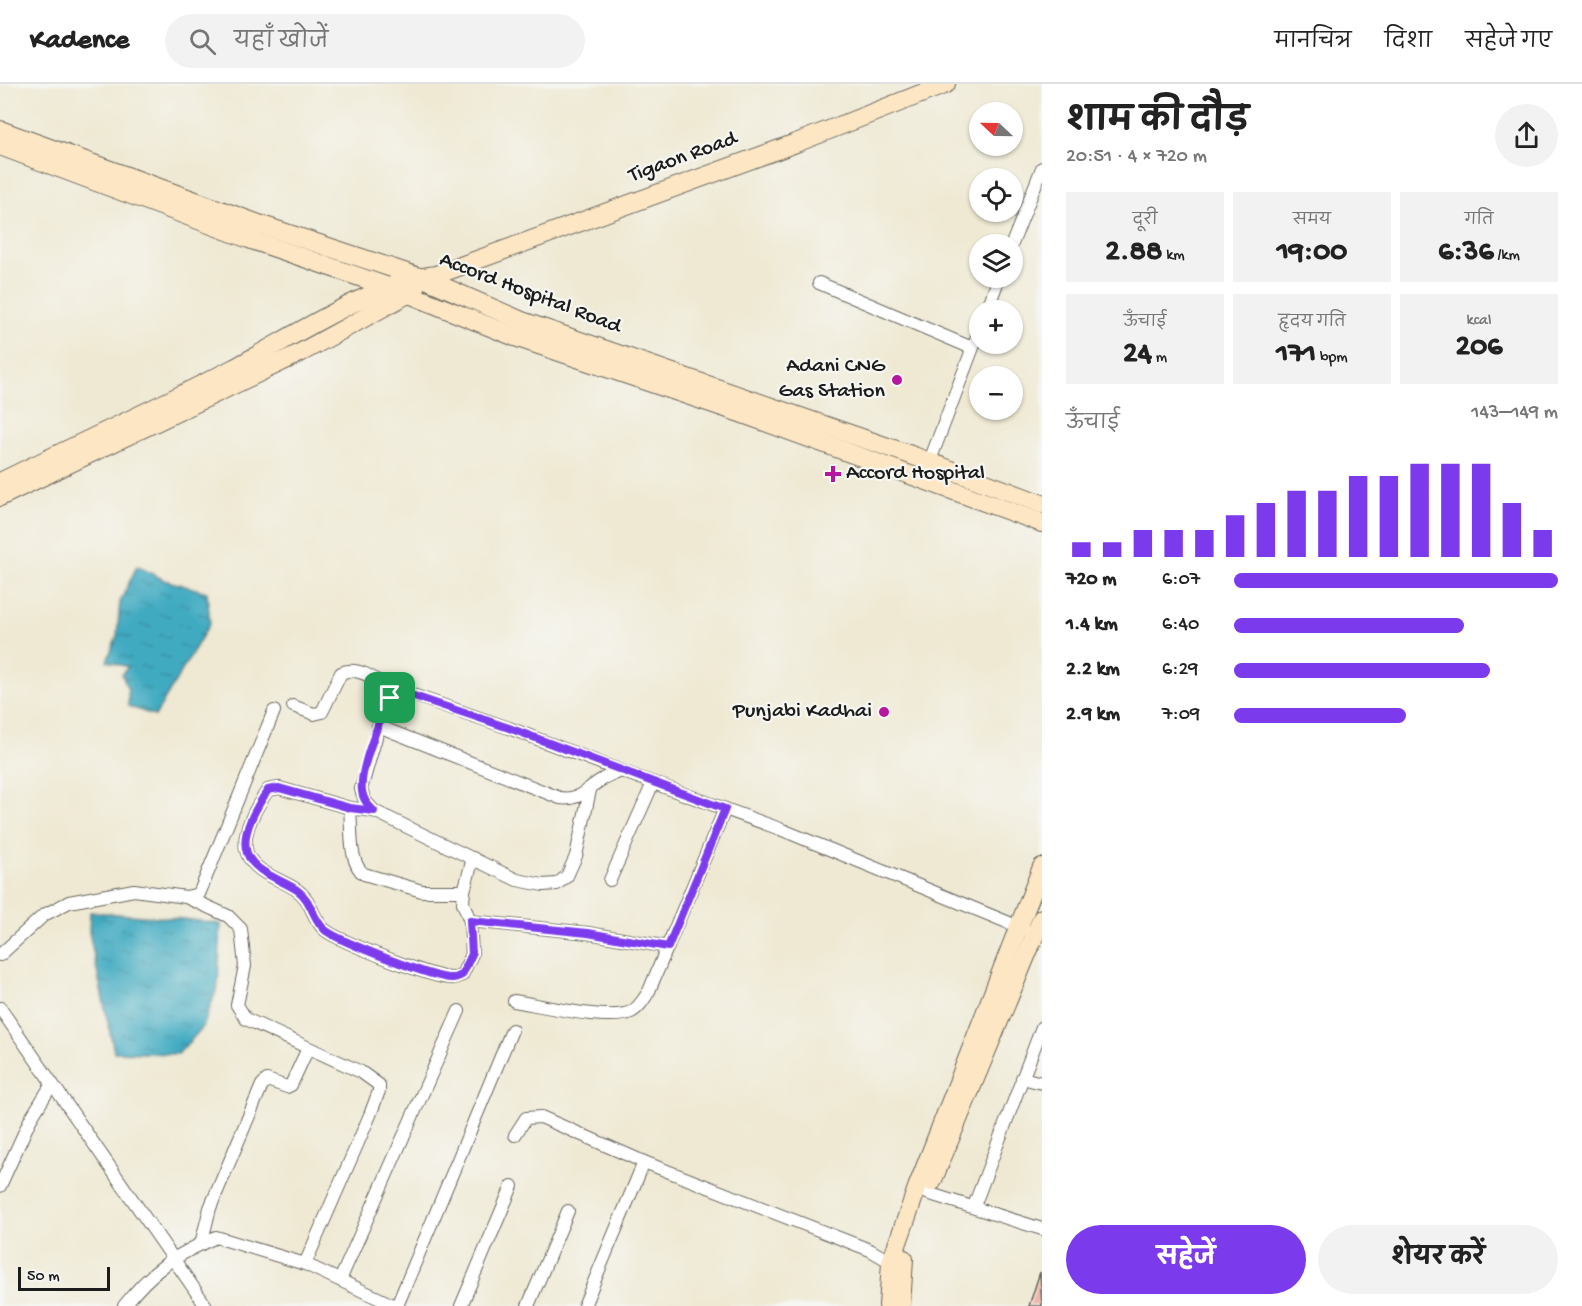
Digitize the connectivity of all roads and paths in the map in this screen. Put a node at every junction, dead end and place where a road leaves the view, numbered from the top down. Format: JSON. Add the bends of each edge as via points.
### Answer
{"nodes":[{"id":1,"x":946,"y":84,"type":"edge"},
{"id":2,"x":0,"y":130,"type":"edge"},
{"id":3,"x":0,"y":146,"type":"edge"},
{"id":4,"x":1042,"y":168,"type":"edge"},
{"id":5,"x":1016,"y":234,"type":"edge"},
{"id":6,"x":428,"y":278,"type":"junction"},
{"id":7,"x":819,"y":283,"type":"dead end"},
{"id":8,"x":400,"y":291,"type":"junction"},
{"id":9,"x":969,"y":347,"type":"edge"},
{"id":10,"x":970,"y":354,"type":"edge"},
{"id":11,"x":929,"y":462,"type":"junction"},
{"id":12,"x":0,"y":482,"type":"edge"},
{"id":13,"x":0,"y":497,"type":"edge"},
{"id":14,"x":1042,"y":504,"type":"edge"},
{"id":15,"x":1042,"y":524,"type":"edge"},
{"id":16,"x":397,"y":694,"type":"junction"},
{"id":17,"x":293,"y":706,"type":"dead end"},
{"id":18,"x":274,"y":711,"type":"dead end"},
{"id":19,"x":378,"y":726,"type":"junction"},
{"id":20,"x":621,"y":771,"type":"junction"},
{"id":21,"x":653,"y":783,"type":"junction"},
{"id":22,"x":590,"y":790,"type":"junction"},
{"id":23,"x":350,"y":808,"type":"junction"},
{"id":24,"x":725,"y":809,"type":"junction"},
{"id":25,"x":374,"y":811,"type":"junction"},
{"id":26,"x":473,"y":858,"type":"junction"},
{"id":27,"x":1042,"y":867,"type":"edge"},
{"id":28,"x":610,"y":880,"type":"dead end"},
{"id":29,"x":464,"y":891,"type":"junction"},
{"id":30,"x":186,"y":897,"type":"junction"},
{"id":31,"x":1042,"y":918,"type":"edge"},
{"id":32,"x":470,"y":921,"type":"junction"},
{"id":33,"x":1018,"y":926,"type":"junction"},
{"id":34,"x":1035,"y":935,"type":"junction"},
{"id":35,"x":668,"y":947,"type":"junction"},
{"id":36,"x":0,"y":954,"type":"edge"},
{"id":37,"x":513,"y":1001,"type":"dead end"},
{"id":38,"x":0,"y":1008,"type":"edge"},
{"id":39,"x":459,"y":1011,"type":"dead end"},
{"id":40,"x":1042,"y":1027,"type":"edge"},
{"id":41,"x":512,"y":1030,"type":"dead end"},
{"id":42,"x":1039,"y":1042,"type":"edge"},
{"id":43,"x":308,"y":1048,"type":"junction"},
{"id":44,"x":1022,"y":1078,"type":"junction"},
{"id":45,"x":1042,"y":1083,"type":"edge"},
{"id":46,"x":52,"y":1084,"type":"junction"},
{"id":47,"x":515,"y":1135,"type":"dead end"},
{"id":48,"x":644,"y":1162,"type":"junction"},
{"id":49,"x":0,"y":1186,"type":"edge"},
{"id":50,"x":512,"y":1186,"type":"dead end"},
{"id":51,"x":927,"y":1192,"type":"junction"},
{"id":52,"x":974,"y":1206,"type":"junction"},
{"id":53,"x":568,"y":1211,"type":"dead end"},
{"id":54,"x":1042,"y":1228,"type":"edge"},
{"id":55,"x":201,"y":1244,"type":"junction"},
{"id":56,"x":172,"y":1257,"type":"junction"},
{"id":57,"x":891,"y":1262,"type":"junction"},
{"id":58,"x":305,"y":1263,"type":"junction"},
{"id":59,"x":340,"y":1280,"type":"junction"},
{"id":60,"x":124,"y":1306,"type":"edge"},
{"id":61,"x":208,"y":1306,"type":"edge"},
{"id":62,"x":396,"y":1306,"type":"edge"},
{"id":63,"x":461,"y":1306,"type":"edge"},
{"id":64,"x":528,"y":1306,"type":"edge"},
{"id":65,"x":584,"y":1306,"type":"edge"},
{"id":66,"x":888,"y":1306,"type":"edge"},
{"id":67,"x":901,"y":1306,"type":"edge"}],
"edges":[{"from":1,"to":6,"type":"street","name":"Tigaon Road"},
{"from":2,"to":6,"type":"street","name":"Accord Hospital Road","via":[[256,222]]},
{"from":3,"to":8,"type":"street"},
{"from":4,"to":5,"type":"street"},
{"from":6,"to":8,"type":"street","name":"Tigaon Road"},
{"from":6,"to":11,"type":"street","name":"Accord Hospital Road","via":[[522,321]]},
{"from":7,"to":9,"type":"street"},
{"from":8,"to":12,"type":"street","via":[[358,302],[232,369]]},
{"from":8,"to":13,"type":"street","via":[[300,353]]},
{"from":8,"to":15,"type":"street","via":[[514,337],[743,414]]},
{"from":10,"to":11,"type":"street"},
{"from":11,"to":14,"type":"street","name":"Accord Hospital Road"},
{"from":16,"to":17,"type":"street","via":[[361,673],[347,670],[341,673],[322,712],[314,714]]},
{"from":16,"to":19,"type":"street","via":[[385,706]]},
{"from":16,"to":20,"type":"street","via":[[416,696]]},
{"from":18,"to":30,"type":"street","via":[[202,889],[199,894]]},
{"from":19,"to":22,"type":"street","via":[[560,798],[571,799]]},
{"from":19,"to":25,"type":"street","via":[[361,789]]},
{"from":20,"to":21,"type":"street"},
{"from":20,"to":22,"type":"street","via":[[603,778]]},
{"from":21,"to":24,"type":"street"},
{"from":21,"to":28,"type":"street"},
{"from":22,"to":26,"type":"street","via":[[576,856],[567,876],[556,884],[517,880]]},
{"from":23,"to":25,"type":"street"},
{"from":23,"to":29,"type":"street","via":[[359,871],[422,891]]},
{"from":23,"to":32,"type":"street","via":[[279,788],[268,790],[247,829],[245,850],[250,860],[266,873],[298,891],[309,902],[316,920],[338,939],[432,974],[453,978],[462,975],[472,954]]},
{"from":24,"to":33,"type":"street"},
{"from":24,"to":35,"type":"street"},
{"from":25,"to":26,"type":"street"},
{"from":26,"to":29,"type":"street"},
{"from":27,"to":33,"type":"street"},
{"from":29,"to":32,"type":"street"},
{"from":30,"to":36,"type":"street","via":[[134,890],[69,902],[44,915]]},
{"from":30,"to":43,"type":"street","via":[[228,916],[242,929],[245,966],[237,1005],[246,1019]]},
{"from":31,"to":34,"type":"street"},
{"from":32,"to":35,"type":"street","via":[[588,933]]},
{"from":33,"to":34,"type":"street"},
{"from":33,"to":57,"type":"street"},
{"from":34,"to":51,"type":"street"},
{"from":35,"to":37,"type":"street","via":[[649,991],[631,1012],[613,1017]]},
{"from":38,"to":46,"type":"street"},
{"from":39,"to":59,"type":"street"},
{"from":40,"to":42,"type":"street"},
{"from":41,"to":62,"type":"street"},
{"from":42,"to":44,"type":"street"},
{"from":43,"to":55,"type":"street","via":[[291,1085],[267,1080],[262,1085],[217,1189]]},
{"from":43,"to":58,"type":"street","via":[[375,1081],[379,1090]]},
{"from":44,"to":45,"type":"street"},
{"from":44,"to":52,"type":"street"},
{"from":46,"to":49,"type":"street","via":[[30,1119]]},
{"from":46,"to":56,"type":"street"},
{"from":47,"to":48,"type":"street","via":[[526,1118],[541,1117]]},
{"from":48,"to":57,"type":"street","via":[[795,1219]]},
{"from":48,"to":65,"type":"street"},
{"from":50,"to":63,"type":"street"},
{"from":51,"to":52,"type":"street"},
{"from":51,"to":67,"type":"street","via":[[904,1255]]},
{"from":52,"to":54,"type":"street"},
{"from":53,"to":64,"type":"street"},
{"from":55,"to":56,"type":"street"},
{"from":55,"to":58,"type":"street","via":[[216,1237]]},
{"from":56,"to":60,"type":"street"},
{"from":56,"to":61,"type":"street"},
{"from":57,"to":66,"type":"street"},
{"from":58,"to":59,"type":"street"},
{"from":59,"to":62,"type":"street"}]}
